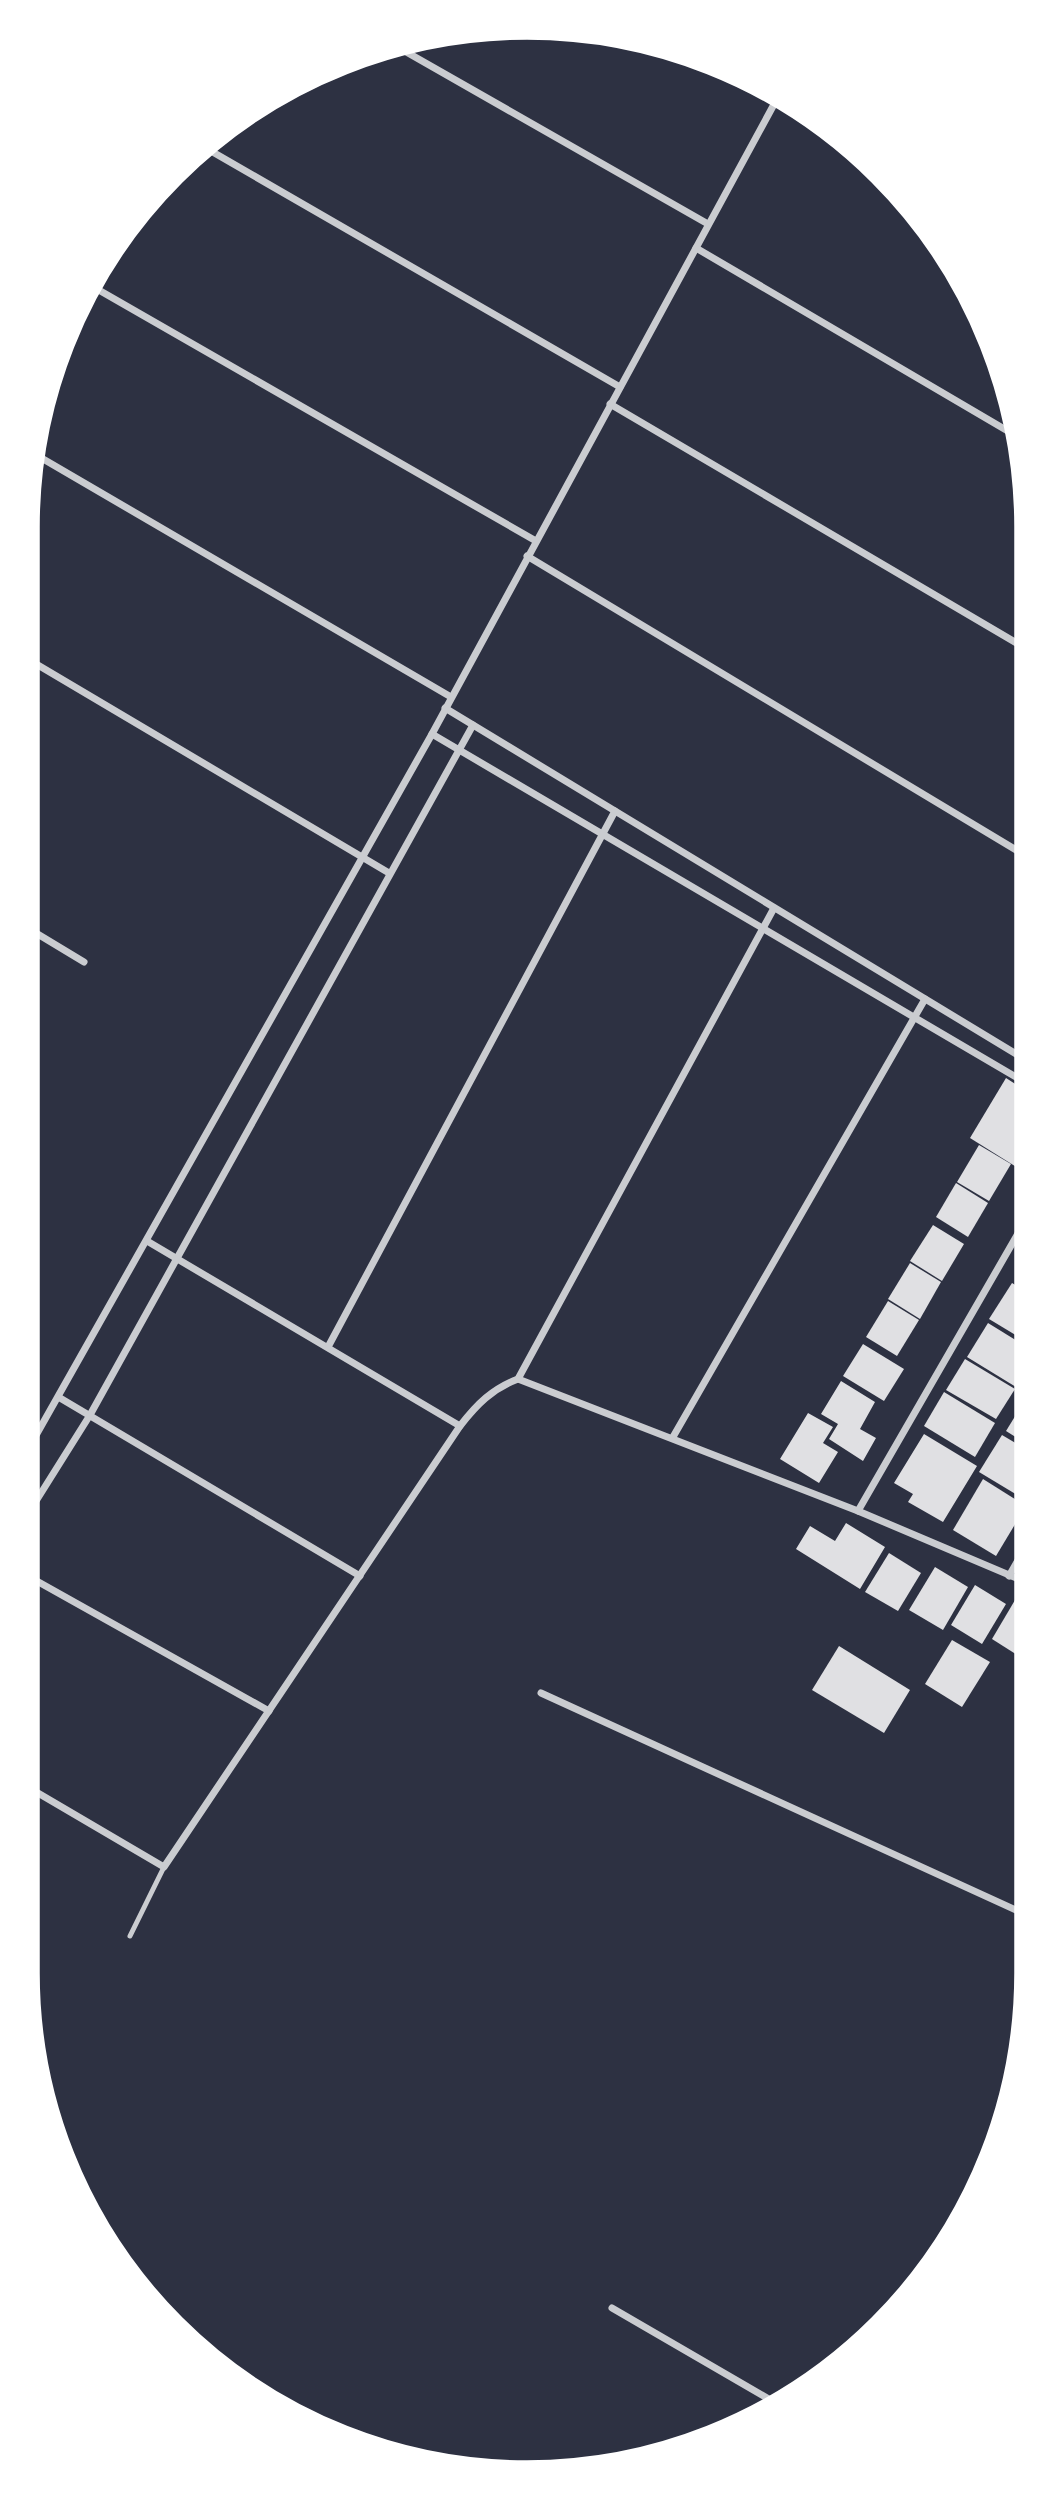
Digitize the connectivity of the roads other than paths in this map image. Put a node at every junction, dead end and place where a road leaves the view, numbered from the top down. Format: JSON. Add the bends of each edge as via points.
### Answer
{"nodes":[{"id":1,"x":409,"y":53,"type":"edge"},
{"id":2,"x":774,"y":105,"type":"edge"},
{"id":3,"x":214,"y":153,"type":"edge"},
{"id":4,"x":708,"y":224,"type":"junction"},
{"id":5,"x":696,"y":248,"type":"junction"},
{"id":6,"x":100,"y":291,"type":"edge"},
{"id":7,"x":620,"y":387,"type":"junction"},
{"id":8,"x":610,"y":404,"type":"junction"},
{"id":9,"x":1007,"y":430,"type":"edge"},
{"id":10,"x":44,"y":459,"type":"edge"},
{"id":11,"x":536,"y":541,"type":"junction"},
{"id":12,"x":527,"y":556,"type":"junction"},
{"id":13,"x":1016,"y":643,"type":"edge"},
{"id":14,"x":38,"y":665,"type":"edge"},
{"id":15,"x":451,"y":697,"type":"junction"},
{"id":16,"x":445,"y":708,"type":"junction"},
{"id":17,"x":473,"y":724,"type":"junction"},
{"id":18,"x":432,"y":734,"type":"junction"},
{"id":19,"x":460,"y":750,"type":"junction"},
{"id":20,"x":615,"y":811,"type":"junction"},
{"id":21,"x":604,"y":836,"type":"junction"},
{"id":22,"x":1016,"y":850,"type":"edge"},
{"id":23,"x":362,"y":857,"type":"junction"},
{"id":24,"x":389,"y":873,"type":"junction"},
{"id":25,"x":774,"y":908,"type":"junction"},
{"id":26,"x":764,"y":929,"type":"junction"},
{"id":27,"x":38,"y":934,"type":"edge"},
{"id":28,"x":84,"y":962,"type":"dead end"},
{"id":29,"x":925,"y":999,"type":"junction"},
{"id":30,"x":916,"y":1018,"type":"junction"},
{"id":31,"x":1016,"y":1054,"type":"edge"},
{"id":32,"x":1016,"y":1077,"type":"edge"},
{"id":33,"x":1016,"y":1237,"type":"edge"},
{"id":34,"x":147,"y":1241,"type":"junction"},
{"id":35,"x":177,"y":1258,"type":"junction"},
{"id":36,"x":328,"y":1347,"type":"junction"},
{"id":37,"x":519,"y":1379,"type":"junction"},
{"id":38,"x":60,"y":1398,"type":"junction"},
{"id":39,"x":90,"y":1415,"type":"junction"},
{"id":40,"x":460,"y":1426,"type":"junction"},
{"id":41,"x":38,"y":1434,"type":"edge"},
{"id":42,"x":673,"y":1437,"type":"junction"},
{"id":43,"x":38,"y":1498,"type":"edge"},
{"id":44,"x":858,"y":1511,"type":"junction"},
{"id":45,"x":1016,"y":1564,"type":"edge"},
{"id":46,"x":360,"y":1576,"type":"junction"},
{"id":47,"x":1009,"y":1576,"type":"junction"},
{"id":48,"x":1016,"y":1579,"type":"edge"},
{"id":49,"x":38,"y":1581,"type":"edge"},
{"id":50,"x":541,"y":1693,"type":"dead end"},
{"id":51,"x":269,"y":1712,"type":"junction"},
{"id":52,"x":38,"y":1793,"type":"edge"},
{"id":53,"x":164,"y":1867,"type":"junction"},
{"id":54,"x":1016,"y":1910,"type":"edge"},
{"id":55,"x":130,"y":1936,"type":"dead end"},
{"id":56,"x":612,"y":2308,"type":"dead end"},
{"id":57,"x":768,"y":2398,"type":"edge"}],
"edges":[{"from":1,"to":4,"type":"street"},
{"from":2,"to":4,"type":"street"},
{"from":3,"to":7,"type":"street"},
{"from":4,"to":5,"type":"street"},
{"from":5,"to":7,"type":"street"},
{"from":5,"to":9,"type":"street"},
{"from":6,"to":11,"type":"street"},
{"from":7,"to":8,"type":"street"},
{"from":8,"to":11,"type":"street"},
{"from":8,"to":13,"type":"street"},
{"from":10,"to":15,"type":"street"},
{"from":11,"to":12,"type":"street"},
{"from":12,"to":15,"type":"street"},
{"from":12,"to":22,"type":"street"},
{"from":14,"to":23,"type":"street"},
{"from":15,"to":16,"type":"street"},
{"from":16,"to":17,"type":"street"},
{"from":16,"to":18,"type":"street"},
{"from":17,"to":19,"type":"street"},
{"from":17,"to":20,"type":"street"},
{"from":18,"to":19,"type":"street"},
{"from":18,"to":23,"type":"street"},
{"from":19,"to":21,"type":"street"},
{"from":19,"to":24,"type":"street"},
{"from":20,"to":21,"type":"street"},
{"from":20,"to":25,"type":"street"},
{"from":21,"to":26,"type":"street"},
{"from":21,"to":36,"type":"street"},
{"from":23,"to":24,"type":"street"},
{"from":23,"to":34,"type":"street"},
{"from":24,"to":35,"type":"street"},
{"from":25,"to":26,"type":"street"},
{"from":25,"to":29,"type":"street"},
{"from":26,"to":30,"type":"street"},
{"from":26,"to":37,"type":"street"},
{"from":27,"to":28,"type":"street"},
{"from":29,"to":30,"type":"street"},
{"from":29,"to":31,"type":"street"},
{"from":30,"to":32,"type":"street"},
{"from":30,"to":42,"type":"street"},
{"from":33,"to":44,"type":"street"},
{"from":34,"to":35,"type":"street"},
{"from":34,"to":38,"type":"street"},
{"from":35,"to":36,"type":"street"},
{"from":35,"to":39,"type":"street"},
{"from":36,"to":40,"type":"street"},
{"from":37,"to":40,"type":"street","via":[[497,1387]]},
{"from":37,"to":42,"type":"street"},
{"from":38,"to":39,"type":"street"},
{"from":38,"to":41,"type":"street"},
{"from":39,"to":43,"type":"street"},
{"from":39,"to":46,"type":"street"},
{"from":40,"to":46,"type":"street"},
{"from":42,"to":44,"type":"street"},
{"from":44,"to":47,"type":"street"},
{"from":45,"to":47,"type":"street"},
{"from":46,"to":51,"type":"street"},
{"from":47,"to":48,"type":"street"},
{"from":49,"to":51,"type":"street"},
{"from":50,"to":54,"type":"street"},
{"from":51,"to":53,"type":"street"},
{"from":52,"to":53,"type":"street"},
{"from":53,"to":55,"type":"lane"},
{"from":56,"to":57,"type":"street"}]}
